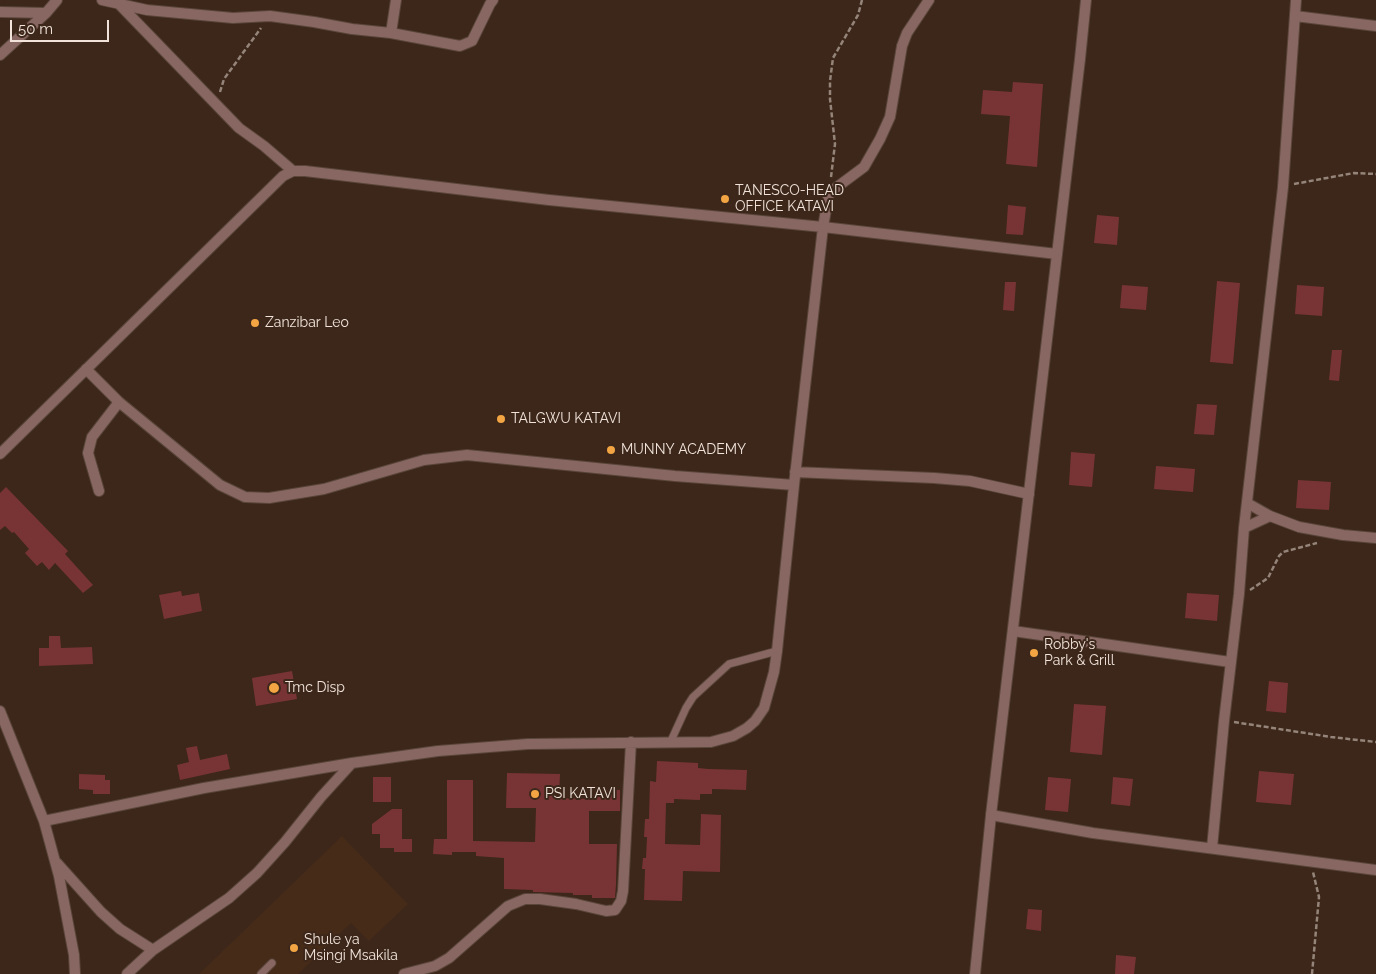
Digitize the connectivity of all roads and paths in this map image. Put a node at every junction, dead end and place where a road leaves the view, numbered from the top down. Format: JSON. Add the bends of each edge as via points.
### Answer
{"nodes":[{"id":1,"x":57,"y":0,"type":"edge"},
{"id":2,"x":102,"y":0,"type":"edge"},
{"id":3,"x":396,"y":0,"type":"edge"},
{"id":4,"x":493,"y":0,"type":"edge"},
{"id":5,"x":862,"y":0,"type":"edge"},
{"id":6,"x":929,"y":0,"type":"edge"},
{"id":7,"x":1086,"y":0,"type":"edge"},
{"id":8,"x":1296,"y":0,"type":"edge"},
{"id":9,"x":118,"y":3,"type":"junction"},
{"id":10,"x":0,"y":12,"type":"edge"},
{"id":11,"x":46,"y":13,"type":"junction"},
{"id":12,"x":270,"y":16,"type":"junction"},
{"id":13,"x":1295,"y":16,"type":"junction"},
{"id":14,"x":1376,"y":26,"type":"edge"},
{"id":15,"x":391,"y":33,"type":"junction"},
{"id":16,"x":0,"y":55,"type":"edge"},
{"id":17,"x":220,"y":109,"type":"junction"},
{"id":18,"x":293,"y":171,"type":"junction"},
{"id":19,"x":1376,"y":174,"type":"edge"},
{"id":20,"x":1283,"y":187,"type":"junction"},
{"id":21,"x":829,"y":194,"type":"junction"},
{"id":22,"x":823,"y":227,"type":"junction"},
{"id":23,"x":1057,"y":254,"type":"junction"},
{"id":24,"x":86,"y":369,"type":"junction"},
{"id":25,"x":119,"y":402,"type":"junction"},
{"id":26,"x":0,"y":454,"type":"edge"},
{"id":27,"x":795,"y":472,"type":"junction"},
{"id":28,"x":794,"y":485,"type":"junction"},
{"id":29,"x":99,"y":491,"type":"dead end"},
{"id":30,"x":1029,"y":494,"type":"junction"},
{"id":31,"x":1248,"y":503,"type":"junction"},
{"id":32,"x":1270,"y":516,"type":"junction"},
{"id":33,"x":1244,"y":528,"type":"junction"},
{"id":34,"x":1376,"y":538,"type":"edge"},
{"id":35,"x":1318,"y":543,"type":"dead end"},
{"id":36,"x":1239,"y":594,"type":"junction"},
{"id":37,"x":1013,"y":630,"type":"junction"},
{"id":38,"x":777,"y":651,"type":"junction"},
{"id":39,"x":1230,"y":662,"type":"junction"},
{"id":40,"x":0,"y":711,"type":"edge"},
{"id":41,"x":1224,"y":721,"type":"junction"},
{"id":42,"x":632,"y":742,"type":"junction"},
{"id":43,"x":1376,"y":742,"type":"edge"},
{"id":44,"x":670,"y":743,"type":"junction"},
{"id":45,"x":352,"y":762,"type":"junction"},
{"id":46,"x":991,"y":816,"type":"junction"},
{"id":47,"x":44,"y":821,"type":"junction"},
{"id":48,"x":1212,"y":848,"type":"junction"},
{"id":49,"x":55,"y":860,"type":"junction"},
{"id":50,"x":1310,"y":861,"type":"junction"},
{"id":51,"x":1376,"y":870,"type":"edge"},
{"id":52,"x":153,"y":950,"type":"junction"},
{"id":53,"x":272,"y":963,"type":"dead end"},
{"id":54,"x":75,"y":974,"type":"edge"},
{"id":55,"x":127,"y":974,"type":"edge"},
{"id":56,"x":261,"y":974,"type":"edge"},
{"id":57,"x":404,"y":974,"type":"edge"},
{"id":58,"x":975,"y":974,"type":"edge"},
{"id":59,"x":1312,"y":974,"type":"edge"}],
"edges":[{"from":1,"to":11,"type":"street"},
{"from":2,"to":9,"type":"street"},
{"from":3,"to":15,"type":"street"},
{"from":4,"to":15,"type":"street","via":[[472,41],[460,46]]},
{"from":5,"to":21,"type":"path","via":[[858,15],[833,58],[830,99],[835,144]]},
{"from":6,"to":21,"type":"street","via":[[902,46],[890,117],[880,139],[864,167]]},
{"from":7,"to":23,"type":"street"},
{"from":8,"to":13,"type":"street"},
{"from":9,"to":12,"type":"street","via":[[146,10],[233,18]]},
{"from":9,"to":17,"type":"street"},
{"from":10,"to":11,"type":"street"},
{"from":11,"to":16,"type":"street"},
{"from":12,"to":15,"type":"street"},
{"from":12,"to":17,"type":"path","via":[[224,79]]},
{"from":13,"to":14,"type":"street"},
{"from":13,"to":20,"type":"street"},
{"from":17,"to":18,"type":"street"},
{"from":18,"to":22,"type":"street"},
{"from":18,"to":24,"type":"street","via":[[283,176]]},
{"from":19,"to":20,"type":"path","via":[[1354,173]]},
{"from":20,"to":31,"type":"street"},
{"from":21,"to":22,"type":"street"},
{"from":22,"to":23,"type":"street"},
{"from":22,"to":27,"type":"street"},
{"from":23,"to":30,"type":"street"},
{"from":24,"to":25,"type":"street"},
{"from":24,"to":26,"type":"street"},
{"from":25,"to":28,"type":"street","via":[[220,485],[245,497],[269,498],[324,489],[424,460],[467,455]]},
{"from":25,"to":29,"type":"street","via":[[92,437],[88,453]]},
{"from":27,"to":28,"type":"street"},
{"from":27,"to":30,"type":"street","via":[[970,481]]},
{"from":28,"to":38,"type":"street"},
{"from":30,"to":37,"type":"street"},
{"from":31,"to":32,"type":"street"},
{"from":31,"to":33,"type":"street"},
{"from":32,"to":33,"type":"street"},
{"from":32,"to":34,"type":"street","via":[[1299,526]]},
{"from":33,"to":36,"type":"street"},
{"from":35,"to":36,"type":"path","via":[[1283,552],[1268,578]]},
{"from":36,"to":39,"type":"street"},
{"from":37,"to":39,"type":"street"},
{"from":37,"to":46,"type":"street"},
{"from":38,"to":44,"type":"lane","via":[[729,664],[693,696]]},
{"from":38,"to":44,"type":"street","via":[[764,708],[747,728],[711,742]]},
{"from":39,"to":41,"type":"street"},
{"from":40,"to":47,"type":"street"},
{"from":41,"to":43,"type":"path"},
{"from":41,"to":48,"type":"street"},
{"from":42,"to":44,"type":"street"},
{"from":42,"to":45,"type":"street","via":[[528,744]]},
{"from":42,"to":57,"type":"street","via":[[622,901],[615,910],[525,899],[508,906],[449,958],[435,966]]},
{"from":45,"to":47,"type":"street"},
{"from":45,"to":52,"type":"street","via":[[257,873],[228,898]]},
{"from":46,"to":48,"type":"street"},
{"from":46,"to":58,"type":"street"},
{"from":47,"to":49,"type":"street"},
{"from":48,"to":50,"type":"street"},
{"from":49,"to":52,"type":"street","via":[[120,929]]},
{"from":49,"to":54,"type":"street"},
{"from":50,"to":51,"type":"street"},
{"from":50,"to":59,"type":"path","via":[[1318,897]]},
{"from":52,"to":55,"type":"street"},
{"from":53,"to":56,"type":"lane"}]}
